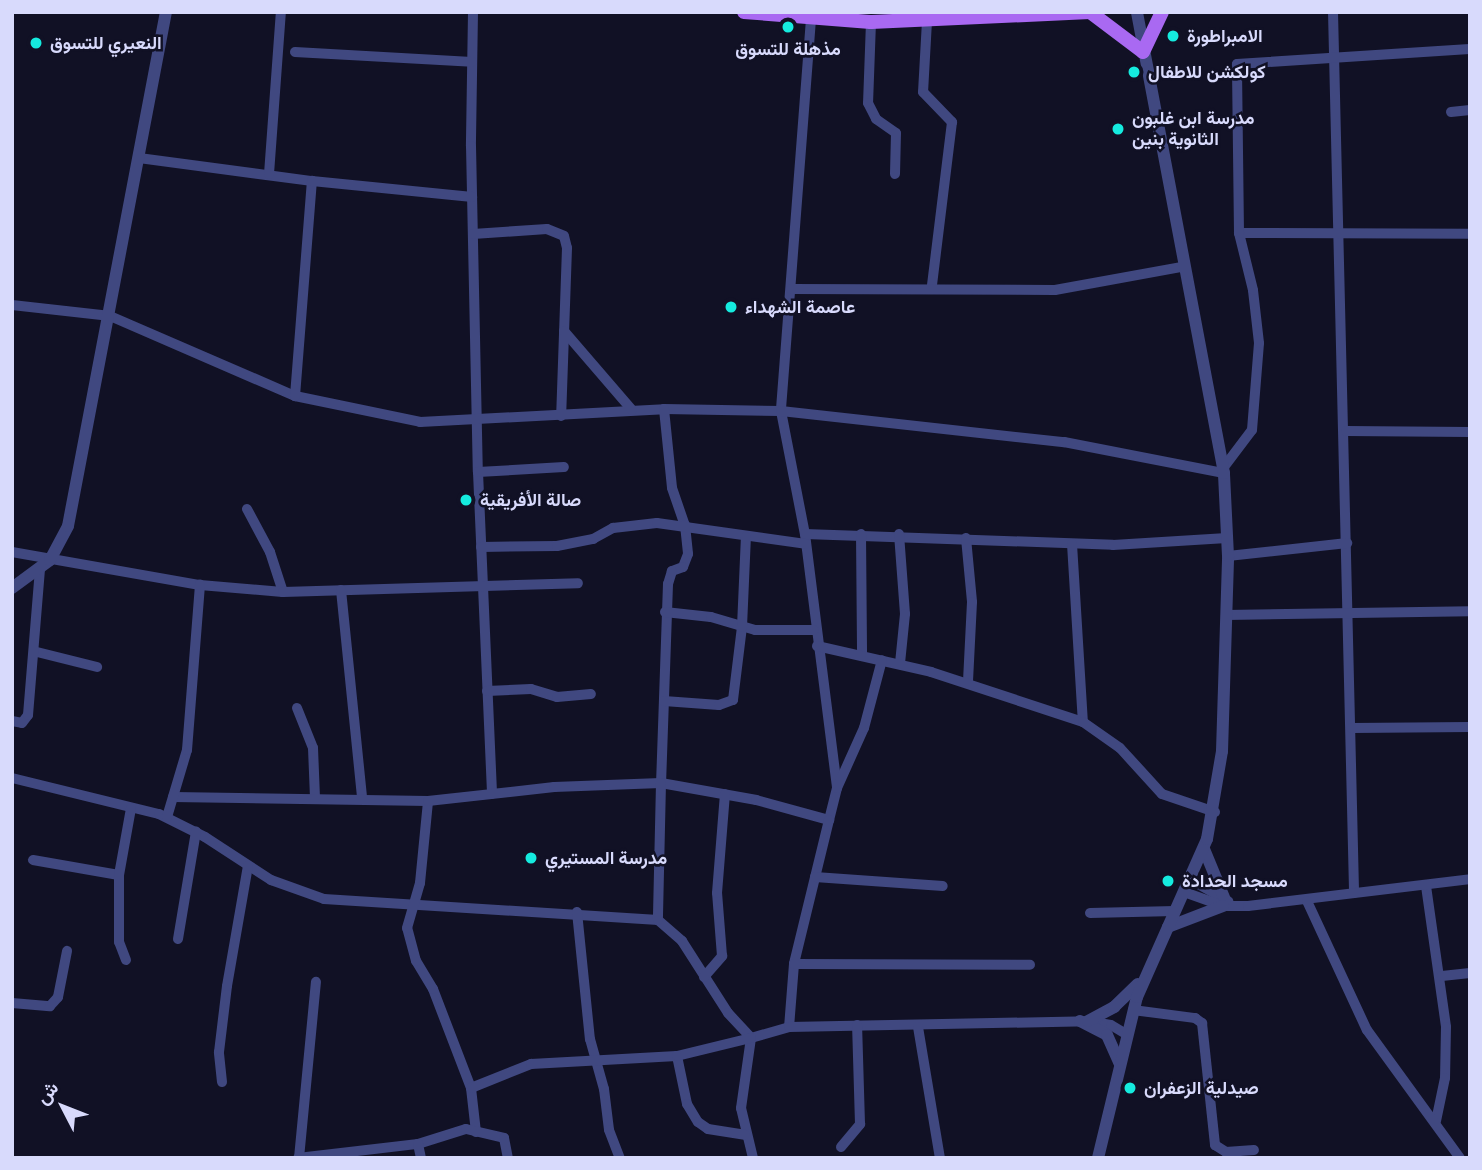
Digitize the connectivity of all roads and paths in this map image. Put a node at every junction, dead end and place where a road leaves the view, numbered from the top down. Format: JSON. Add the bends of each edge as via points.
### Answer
{"nodes":[{"id":1,"x":166,"y":12,"type":"edge"},
{"id":2,"x":281,"y":12,"type":"edge"},
{"id":3,"x":473,"y":12,"type":"edge"},
{"id":4,"x":744,"y":12,"type":"edge"},
{"id":5,"x":1090,"y":12,"type":"edge"},
{"id":6,"x":1137,"y":12,"type":"edge"},
{"id":7,"x":1162,"y":12,"type":"edge"},
{"id":8,"x":1333,"y":12,"type":"edge"},
{"id":9,"x":811,"y":19,"type":"junction"},
{"id":10,"x":927,"y":21,"type":"junction"},
{"id":11,"x":872,"y":22,"type":"junction"},
{"id":12,"x":1470,"y":49,"type":"edge"},
{"id":13,"x":295,"y":52,"type":"dead end"},
{"id":14,"x":1143,"y":52,"type":"junction"},
{"id":15,"x":1336,"y":57,"type":"junction"},
{"id":16,"x":472,"y":62,"type":"junction"},
{"id":17,"x":1470,"y":110,"type":"edge"},
{"id":18,"x":1451,"y":112,"type":"dead end"},
{"id":19,"x":139,"y":158,"type":"junction"},
{"id":20,"x":269,"y":174,"type":"junction"},
{"id":21,"x":895,"y":174,"type":"dead end"},
{"id":22,"x":312,"y":181,"type":"junction"},
{"id":23,"x":472,"y":197,"type":"junction"},
{"id":24,"x":1239,"y":233,"type":"junction"},
{"id":25,"x":473,"y":234,"type":"junction"},
{"id":26,"x":1470,"y":234,"type":"edge"},
{"id":27,"x":1340,"y":236,"type":"junction"},
{"id":28,"x":1182,"y":267,"type":"junction"},
{"id":29,"x":932,"y":286,"type":"dead end"},
{"id":30,"x":791,"y":289,"type":"junction"},
{"id":31,"x":12,"y":305,"type":"edge"},
{"id":32,"x":110,"y":316,"type":"junction"},
{"id":33,"x":564,"y":331,"type":"junction"},
{"id":34,"x":295,"y":396,"type":"junction"},
{"id":35,"x":664,"y":409,"type":"junction"},
{"id":36,"x":632,"y":411,"type":"junction"},
{"id":37,"x":781,"y":411,"type":"junction"},
{"id":38,"x":561,"y":416,"type":"junction"},
{"id":39,"x":477,"y":420,"type":"junction"},
{"id":40,"x":1346,"y":430,"type":"junction"},
{"id":41,"x":1470,"y":432,"type":"edge"},
{"id":42,"x":564,"y":467,"type":"dead end"},
{"id":43,"x":1224,"y":470,"type":"junction"},
{"id":44,"x":478,"y":472,"type":"junction"},
{"id":45,"x":247,"y":509,"type":"dead end"},
{"id":46,"x":685,"y":525,"type":"junction"},
{"id":47,"x":861,"y":534,"type":"junction"},
{"id":48,"x":899,"y":534,"type":"junction"},
{"id":49,"x":746,"y":537,"type":"junction"},
{"id":50,"x":966,"y":538,"type":"junction"},
{"id":51,"x":1227,"y":538,"type":"junction"},
{"id":52,"x":805,"y":539,"type":"junction"},
{"id":53,"x":1347,"y":543,"type":"junction"},
{"id":54,"x":1072,"y":544,"type":"junction"},
{"id":55,"x":481,"y":547,"type":"junction"},
{"id":56,"x":12,"y":552,"type":"edge"},
{"id":57,"x":1228,"y":556,"type":"junction"},
{"id":58,"x":45,"y":564,"type":"junction"},
{"id":59,"x":578,"y":583,"type":"dead end"},
{"id":60,"x":200,"y":585,"type":"junction"},
{"id":61,"x":484,"y":587,"type":"junction"},
{"id":62,"x":12,"y":588,"type":"edge"},
{"id":63,"x":341,"y":590,"type":"junction"},
{"id":64,"x":283,"y":593,"type":"junction"},
{"id":65,"x":1470,"y":611,"type":"edge"},
{"id":66,"x":666,"y":612,"type":"junction"},
{"id":67,"x":1348,"y":614,"type":"junction"},
{"id":68,"x":1226,"y":615,"type":"junction"},
{"id":69,"x":743,"y":627,"type":"junction"},
{"id":70,"x":814,"y":630,"type":"junction"},
{"id":71,"x":817,"y":646,"type":"junction"},
{"id":72,"x":37,"y":652,"type":"junction"},
{"id":73,"x":862,"y":656,"type":"junction"},
{"id":74,"x":882,"y":660,"type":"junction"},
{"id":75,"x":900,"y":663,"type":"junction"},
{"id":76,"x":97,"y":667,"type":"dead end"},
{"id":77,"x":968,"y":682,"type":"junction"},
{"id":78,"x":487,"y":691,"type":"junction"},
{"id":79,"x":591,"y":694,"type":"dead end"},
{"id":80,"x":664,"y":701,"type":"junction"},
{"id":81,"x":297,"y":708,"type":"dead end"},
{"id":82,"x":12,"y":721,"type":"edge"},
{"id":83,"x":1083,"y":722,"type":"junction"},
{"id":84,"x":1470,"y":727,"type":"edge"},
{"id":85,"x":1352,"y":728,"type":"junction"},
{"id":86,"x":12,"y":778,"type":"edge"},
{"id":87,"x":661,"y":783,"type":"junction"},
{"id":88,"x":837,"y":788,"type":"junction"},
{"id":89,"x":492,"y":794,"type":"junction"},
{"id":90,"x":725,"y":794,"type":"junction"},
{"id":91,"x":173,"y":797,"type":"junction"},
{"id":92,"x":315,"y":797,"type":"junction"},
{"id":93,"x":362,"y":798,"type":"junction"},
{"id":94,"x":428,"y":802,"type":"junction"},
{"id":95,"x":131,"y":808,"type":"junction"},
{"id":96,"x":1215,"y":812,"type":"junction"},
{"id":97,"x":167,"y":817,"type":"junction"},
{"id":98,"x":829,"y":820,"type":"junction"},
{"id":99,"x":196,"y":832,"type":"junction"},
{"id":100,"x":1204,"y":849,"type":"junction"},
{"id":101,"x":33,"y":860,"type":"dead end"},
{"id":102,"x":248,"y":866,"type":"junction"},
{"id":103,"x":119,"y":876,"type":"junction"},
{"id":104,"x":814,"y":877,"type":"junction"},
{"id":105,"x":1470,"y":879,"type":"edge"},
{"id":106,"x":1191,"y":880,"type":"junction"},
{"id":107,"x":943,"y":886,"type":"dead end"},
{"id":108,"x":1426,"y":886,"type":"junction"},
{"id":109,"x":1184,"y":892,"type":"junction"},
{"id":110,"x":1354,"y":894,"type":"junction"},
{"id":111,"x":1307,"y":901,"type":"junction"},
{"id":112,"x":414,"y":902,"type":"junction"},
{"id":113,"x":1224,"y":903,"type":"junction"},
{"id":114,"x":1175,"y":911,"type":"junction"},
{"id":115,"x":577,"y":912,"type":"junction"},
{"id":116,"x":1090,"y":913,"type":"dead end"},
{"id":117,"x":658,"y":920,"type":"junction"},
{"id":118,"x":1168,"y":926,"type":"junction"},
{"id":119,"x":178,"y":939,"type":"dead end"},
{"id":120,"x":67,"y":951,"type":"dead end"},
{"id":121,"x":126,"y":960,"type":"dead end"},
{"id":122,"x":794,"y":964,"type":"junction"},
{"id":123,"x":1030,"y":965,"type":"dead end"},
{"id":124,"x":1470,"y":973,"type":"edge"},
{"id":125,"x":1145,"y":976,"type":"junction"},
{"id":126,"x":1441,"y":976,"type":"junction"},
{"id":127,"x":704,"y":977,"type":"junction"},
{"id":128,"x":316,"y":982,"type":"dead end"},
{"id":129,"x":12,"y":1003,"type":"edge"},
{"id":130,"x":1133,"y":1010,"type":"junction"},
{"id":131,"x":1084,"y":1021,"type":"junction"},
{"id":132,"x":857,"y":1025,"type":"junction"},
{"id":133,"x":789,"y":1027,"type":"junction"},
{"id":134,"x":918,"y":1027,"type":"junction"},
{"id":135,"x":1126,"y":1034,"type":"junction"},
{"id":136,"x":751,"y":1038,"type":"junction"},
{"id":137,"x":677,"y":1056,"type":"junction"},
{"id":138,"x":594,"y":1060,"type":"junction"},
{"id":139,"x":1121,"y":1066,"type":"junction"},
{"id":140,"x":222,"y":1082,"type":"dead end"},
{"id":141,"x":471,"y":1088,"type":"junction"},
{"id":142,"x":1436,"y":1121,"type":"junction"},
{"id":143,"x":476,"y":1132,"type":"junction"},
{"id":144,"x":745,"y":1135,"type":"junction"},
{"id":145,"x":418,"y":1144,"type":"junction"},
{"id":146,"x":841,"y":1147,"type":"dead end"},
{"id":147,"x":1254,"y":1150,"type":"dead end"},
{"id":148,"x":299,"y":1158,"type":"edge"},
{"id":149,"x":421,"y":1158,"type":"edge"},
{"id":150,"x":508,"y":1158,"type":"edge"},
{"id":151,"x":620,"y":1158,"type":"edge"},
{"id":152,"x":753,"y":1158,"type":"edge"},
{"id":153,"x":940,"y":1158,"type":"edge"},
{"id":154,"x":1098,"y":1158,"type":"edge"},
{"id":155,"x":1460,"y":1158,"type":"edge"}],
"edges":[{"from":1,"to":19,"type":"street"},
{"from":2,"to":20,"type":"street"},
{"from":3,"to":16,"type":"street"},
{"from":4,"to":9,"type":"main road"},
{"from":5,"to":10,"type":"main road"},
{"from":5,"to":14,"type":"main road"},
{"from":6,"to":14,"type":"street"},
{"from":7,"to":14,"type":"main road"},
{"from":8,"to":15,"type":"street"},
{"from":9,"to":11,"type":"main road"},
{"from":9,"to":30,"type":"street"},
{"from":10,"to":11,"type":"main road"},
{"from":10,"to":29,"type":"street","via":[[923,92],[952,121]]},
{"from":11,"to":21,"type":"street","via":[[868,103],[876,120],[896,133]]},
{"from":12,"to":15,"type":"street"},
{"from":13,"to":16,"type":"street"},
{"from":14,"to":28,"type":"street"},
{"from":15,"to":24,"type":"street","via":[[1237,64]]},
{"from":15,"to":27,"type":"street"},
{"from":16,"to":23,"type":"street"},
{"from":17,"to":18,"type":"street"},
{"from":19,"to":20,"type":"street"},
{"from":19,"to":32,"type":"street"},
{"from":20,"to":22,"type":"street"},
{"from":22,"to":23,"type":"street"},
{"from":22,"to":34,"type":"street"},
{"from":23,"to":25,"type":"street"},
{"from":24,"to":27,"type":"street"},
{"from":24,"to":43,"type":"street","via":[[1256,309],[1256,388],[1249,437]]},
{"from":25,"to":33,"type":"street","via":[[547,229],[564,236]]},
{"from":25,"to":39,"type":"street"},
{"from":26,"to":27,"type":"street"},
{"from":27,"to":40,"type":"street"},
{"from":28,"to":30,"type":"street","via":[[1055,290]]},
{"from":28,"to":43,"type":"street"},
{"from":30,"to":37,"type":"street"},
{"from":31,"to":32,"type":"street"},
{"from":32,"to":34,"type":"street"},
{"from":32,"to":58,"type":"street","via":[[68,526]]},
{"from":33,"to":36,"type":"street"},
{"from":33,"to":38,"type":"street"},
{"from":34,"to":39,"type":"street","via":[[420,422]]},
{"from":35,"to":36,"type":"street"},
{"from":35,"to":37,"type":"street"},
{"from":35,"to":46,"type":"street","via":[[672,488]]},
{"from":36,"to":38,"type":"street"},
{"from":37,"to":43,"type":"street","via":[[1064,442]]},
{"from":37,"to":52,"type":"street"},
{"from":38,"to":39,"type":"street"},
{"from":39,"to":44,"type":"street"},
{"from":40,"to":41,"type":"street"},
{"from":40,"to":53,"type":"street"},
{"from":42,"to":44,"type":"street"},
{"from":43,"to":51,"type":"street"},
{"from":44,"to":55,"type":"street"},
{"from":45,"to":64,"type":"street","via":[[270,552]]},
{"from":46,"to":49,"type":"street"},
{"from":46,"to":55,"type":"street","via":[[613,528],[593,539],[557,546]]},
{"from":46,"to":66,"type":"street","via":[[686,564],[672,571]]},
{"from":47,"to":48,"type":"street"},
{"from":47,"to":52,"type":"street"},
{"from":47,"to":73,"type":"street"},
{"from":48,"to":50,"type":"street"},
{"from":48,"to":75,"type":"street","via":[[905,614]]},
{"from":49,"to":52,"type":"street"},
{"from":49,"to":69,"type":"street"},
{"from":50,"to":54,"type":"street"},
{"from":50,"to":77,"type":"street","via":[[972,602]]},
{"from":51,"to":54,"type":"street"},
{"from":51,"to":57,"type":"street"},
{"from":52,"to":70,"type":"street"},
{"from":53,"to":57,"type":"street"},
{"from":53,"to":67,"type":"street"},
{"from":54,"to":83,"type":"street"},
{"from":55,"to":61,"type":"street"},
{"from":56,"to":58,"type":"street"},
{"from":57,"to":68,"type":"street"},
{"from":58,"to":60,"type":"street"},
{"from":58,"to":62,"type":"street"},
{"from":58,"to":72,"type":"street"},
{"from":59,"to":61,"type":"street"},
{"from":60,"to":64,"type":"street"},
{"from":60,"to":91,"type":"street","via":[[189,731]]},
{"from":61,"to":63,"type":"street"},
{"from":61,"to":78,"type":"street"},
{"from":63,"to":64,"type":"street"},
{"from":63,"to":93,"type":"street"},
{"from":65,"to":67,"type":"street"},
{"from":66,"to":69,"type":"street"},
{"from":66,"to":80,"type":"street"},
{"from":67,"to":68,"type":"street"},
{"from":67,"to":85,"type":"street"},
{"from":68,"to":96,"type":"street","via":[[1222,751]]},
{"from":69,"to":70,"type":"street"},
{"from":69,"to":80,"type":"street","via":[[733,700],[719,705]]},
{"from":70,"to":71,"type":"street"},
{"from":71,"to":73,"type":"street"},
{"from":71,"to":88,"type":"street"},
{"from":72,"to":76,"type":"street"},
{"from":72,"to":82,"type":"street","via":[[27,720]]},
{"from":73,"to":74,"type":"street"},
{"from":74,"to":75,"type":"street"},
{"from":74,"to":88,"type":"street","via":[[864,728]]},
{"from":75,"to":77,"type":"street"},
{"from":77,"to":83,"type":"street"},
{"from":78,"to":79,"type":"street","via":[[531,689],[558,697]]},
{"from":78,"to":89,"type":"street"},
{"from":80,"to":87,"type":"street"},
{"from":81,"to":92,"type":"street","via":[[313,748]]},
{"from":83,"to":96,"type":"street","via":[[1120,748],[1162,794]]},
{"from":84,"to":85,"type":"street"},
{"from":85,"to":110,"type":"street"},
{"from":86,"to":95,"type":"street"},
{"from":87,"to":89,"type":"street"},
{"from":87,"to":90,"type":"street"},
{"from":87,"to":117,"type":"street"},
{"from":88,"to":98,"type":"street"},
{"from":89,"to":94,"type":"street"},
{"from":90,"to":98,"type":"street"},
{"from":90,"to":127,"type":"street","via":[[718,892],[722,956]]},
{"from":91,"to":92,"type":"street"},
{"from":91,"to":97,"type":"street"},
{"from":92,"to":93,"type":"street"},
{"from":93,"to":94,"type":"street"},
{"from":94,"to":112,"type":"street"},
{"from":95,"to":97,"type":"street"},
{"from":95,"to":103,"type":"street"},
{"from":96,"to":100,"type":"street"},
{"from":97,"to":99,"type":"street"},
{"from":98,"to":104,"type":"street"},
{"from":99,"to":102,"type":"street"},
{"from":99,"to":119,"type":"street"},
{"from":100,"to":106,"type":"street"},
{"from":100,"to":113,"type":"street"},
{"from":101,"to":103,"type":"street"},
{"from":102,"to":112,"type":"street","via":[[286,887],[324,899]]},
{"from":102,"to":140,"type":"street","via":[[219,1052]]},
{"from":103,"to":121,"type":"street","via":[[119,942]]},
{"from":104,"to":107,"type":"street"},
{"from":104,"to":122,"type":"street"},
{"from":105,"to":108,"type":"street"},
{"from":106,"to":109,"type":"street"},
{"from":106,"to":113,"type":"street"},
{"from":108,"to":110,"type":"street"},
{"from":108,"to":126,"type":"street"},
{"from":109,"to":113,"type":"street"},
{"from":109,"to":114,"type":"street"},
{"from":110,"to":111,"type":"street"},
{"from":111,"to":113,"type":"street"},
{"from":111,"to":142,"type":"street","via":[[1350,1002]]},
{"from":112,"to":115,"type":"street"},
{"from":112,"to":141,"type":"street","via":[[407,919],[410,946],[437,996]]},
{"from":113,"to":118,"type":"street"},
{"from":114,"to":116,"type":"street"},
{"from":114,"to":118,"type":"street"},
{"from":115,"to":117,"type":"street"},
{"from":115,"to":138,"type":"street"},
{"from":117,"to":127,"type":"street","via":[[682,942]]},
{"from":118,"to":125,"type":"street"},
{"from":120,"to":129,"type":"street","via":[[58,997],[50,1006]]},
{"from":122,"to":123,"type":"street"},
{"from":122,"to":133,"type":"street"},
{"from":124,"to":126,"type":"street"},
{"from":125,"to":130,"type":"street"},
{"from":125,"to":131,"type":"street","via":[[1114,1007]]},
{"from":126,"to":142,"type":"street","via":[[1447,1058]]},
{"from":127,"to":136,"type":"street"},
{"from":128,"to":148,"type":"street"},
{"from":130,"to":135,"type":"street"},
{"from":130,"to":147,"type":"street","via":[[1195,1017],[1202,1023],[1214,1146],[1226,1152]]},
{"from":131,"to":134,"type":"street"},
{"from":131,"to":135,"type":"street","via":[[1111,1025]]},
{"from":131,"to":139,"type":"street","via":[[1107,1035]]},
{"from":132,"to":133,"type":"street"},
{"from":132,"to":134,"type":"street"},
{"from":132,"to":146,"type":"street","via":[[860,1124]]},
{"from":133,"to":136,"type":"street"},
{"from":134,"to":153,"type":"street"},
{"from":135,"to":139,"type":"street"},
{"from":136,"to":137,"type":"street"},
{"from":136,"to":144,"type":"street","via":[[741,1108]]},
{"from":137,"to":138,"type":"street"},
{"from":137,"to":144,"type":"street","via":[[687,1104],[698,1122],[708,1129]]},
{"from":138,"to":141,"type":"street","via":[[531,1064]]},
{"from":138,"to":151,"type":"street"},
{"from":139,"to":154,"type":"street"},
{"from":141,"to":143,"type":"street"},
{"from":142,"to":155,"type":"street"},
{"from":143,"to":145,"type":"street","via":[[447,1132]]},
{"from":143,"to":150,"type":"street","via":[[503,1138]]},
{"from":144,"to":152,"type":"street"},
{"from":145,"to":148,"type":"street"},
{"from":145,"to":149,"type":"street"}]}
